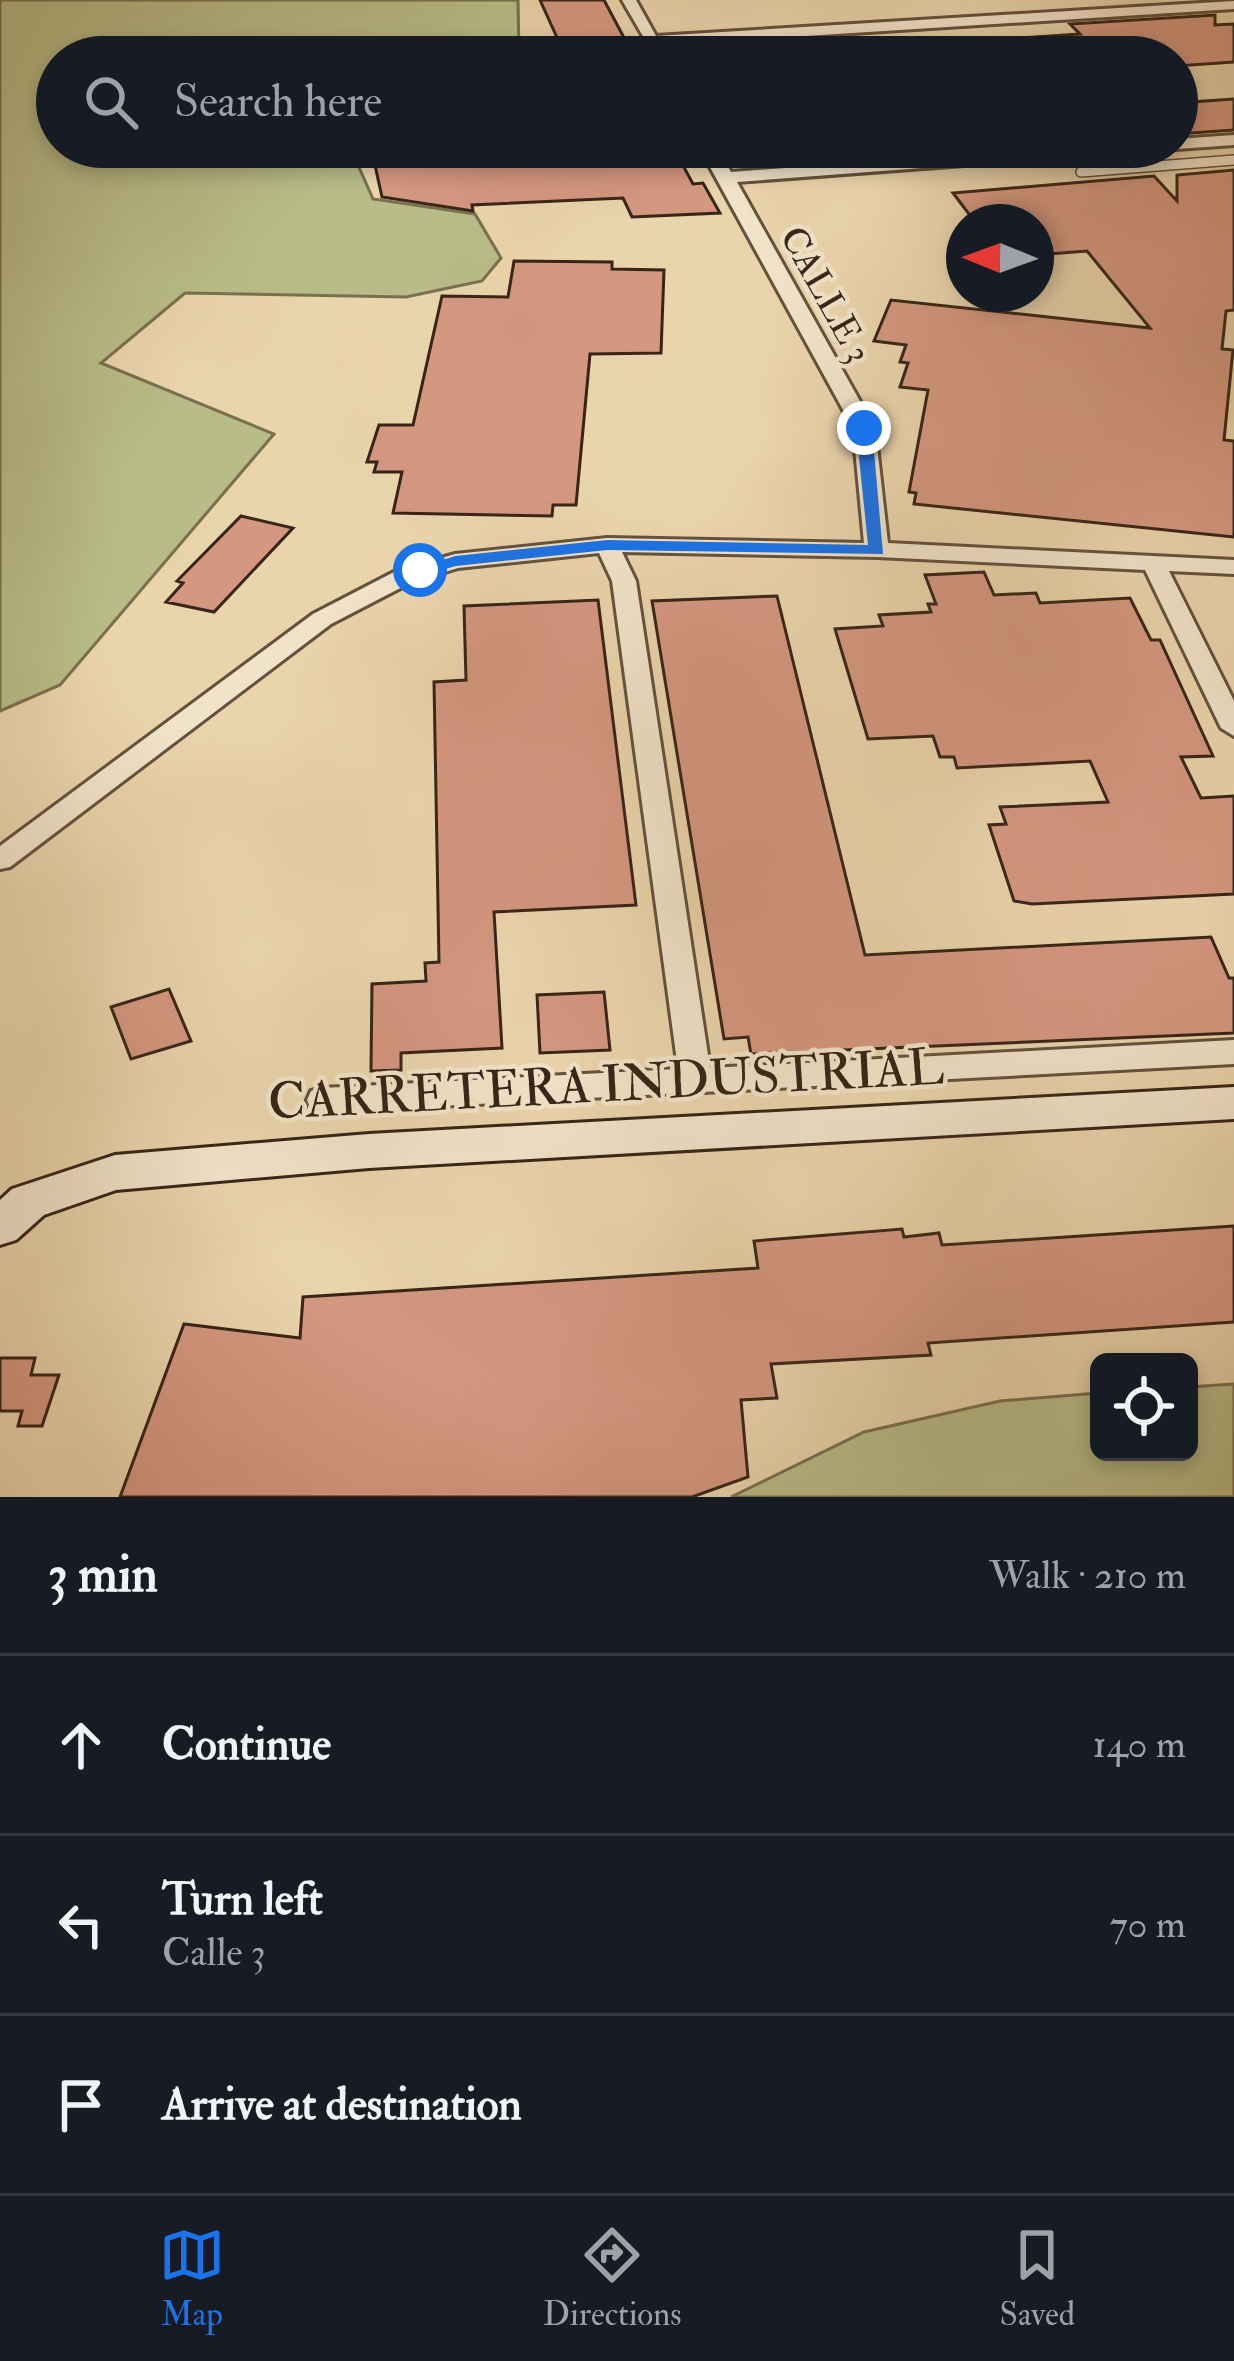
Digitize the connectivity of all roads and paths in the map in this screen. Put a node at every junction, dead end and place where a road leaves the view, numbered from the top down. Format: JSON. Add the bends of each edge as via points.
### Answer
{"nodes":[{"id":1,"x":629,"y":0,"type":"edge"},
{"id":2,"x":1234,"y":5,"type":"edge"},
{"id":3,"x":649,"y":36,"type":"edge"},
{"id":4,"x":827,"y":36,"type":"edge"},
{"id":5,"x":1234,"y":140,"type":"edge"},
{"id":6,"x":1198,"y":142,"type":"joint"},
{"id":7,"x":1234,"y":160,"type":"edge"},
{"id":8,"x":1217,"y":162,"type":"junction"},
{"id":9,"x":1198,"y":163,"type":"edge"},
{"id":10,"x":720,"y":168,"type":"edge"},
{"id":11,"x":858,"y":168,"type":"edge"},
{"id":12,"x":1129,"y":168,"type":"edge"},
{"id":13,"x":1081,"y":172,"type":"dead end"},
{"id":14,"x":725,"y":178,"type":"junction"},
{"id":15,"x":607,"y":545,"type":"junction"},
{"id":16,"x":877,"y":550,"type":"junction"},
{"id":17,"x":1153,"y":562,"type":"junction"},
{"id":18,"x":1234,"y":567,"type":"edge"},
{"id":19,"x":1234,"y":728,"type":"edge"},
{"id":20,"x":0,"y":860,"type":"edge"},
{"id":21,"x":1234,"y":1052,"type":"edge"},
{"id":22,"x":696,"y":1083,"type":"junction"},
{"id":23,"x":323,"y":1100,"type":"dead end"},
{"id":24,"x":1234,"y":1103,"type":"edge"},
{"id":25,"x":0,"y":1227,"type":"edge"}],
"edges":[{"from":1,"to":3,"type":"street"},
{"from":2,"to":4,"type":"street"},
{"from":5,"to":6,"type":"street"},
{"from":6,"to":8,"type":"lane"},
{"from":7,"to":8,"type":"lane"},
{"from":8,"to":9,"type":"lane"},
{"from":10,"to":14,"type":"street","name":"CALLE 3"},
{"from":11,"to":14,"type":"street"},
{"from":12,"to":13,"type":"lane"},
{"from":14,"to":16,"type":"street","name":"CALLE 3","via":[[864,428]]},
{"from":15,"to":16,"type":"street"},
{"from":15,"to":20,"type":"street","via":[[455,561],[322,619]]},
{"from":15,"to":22,"type":"street","via":[[624,581]]},
{"from":16,"to":17,"type":"street"},
{"from":17,"to":18,"type":"street"},
{"from":17,"to":19,"type":"street"},
{"from":21,"to":22,"type":"street"},
{"from":22,"to":23,"type":"street"},
{"from":24,"to":25,"type":"street","name":"CARRETERA INDUSTRIAL","via":[[370,1151],[115,1173],[28,1202]]}]}
